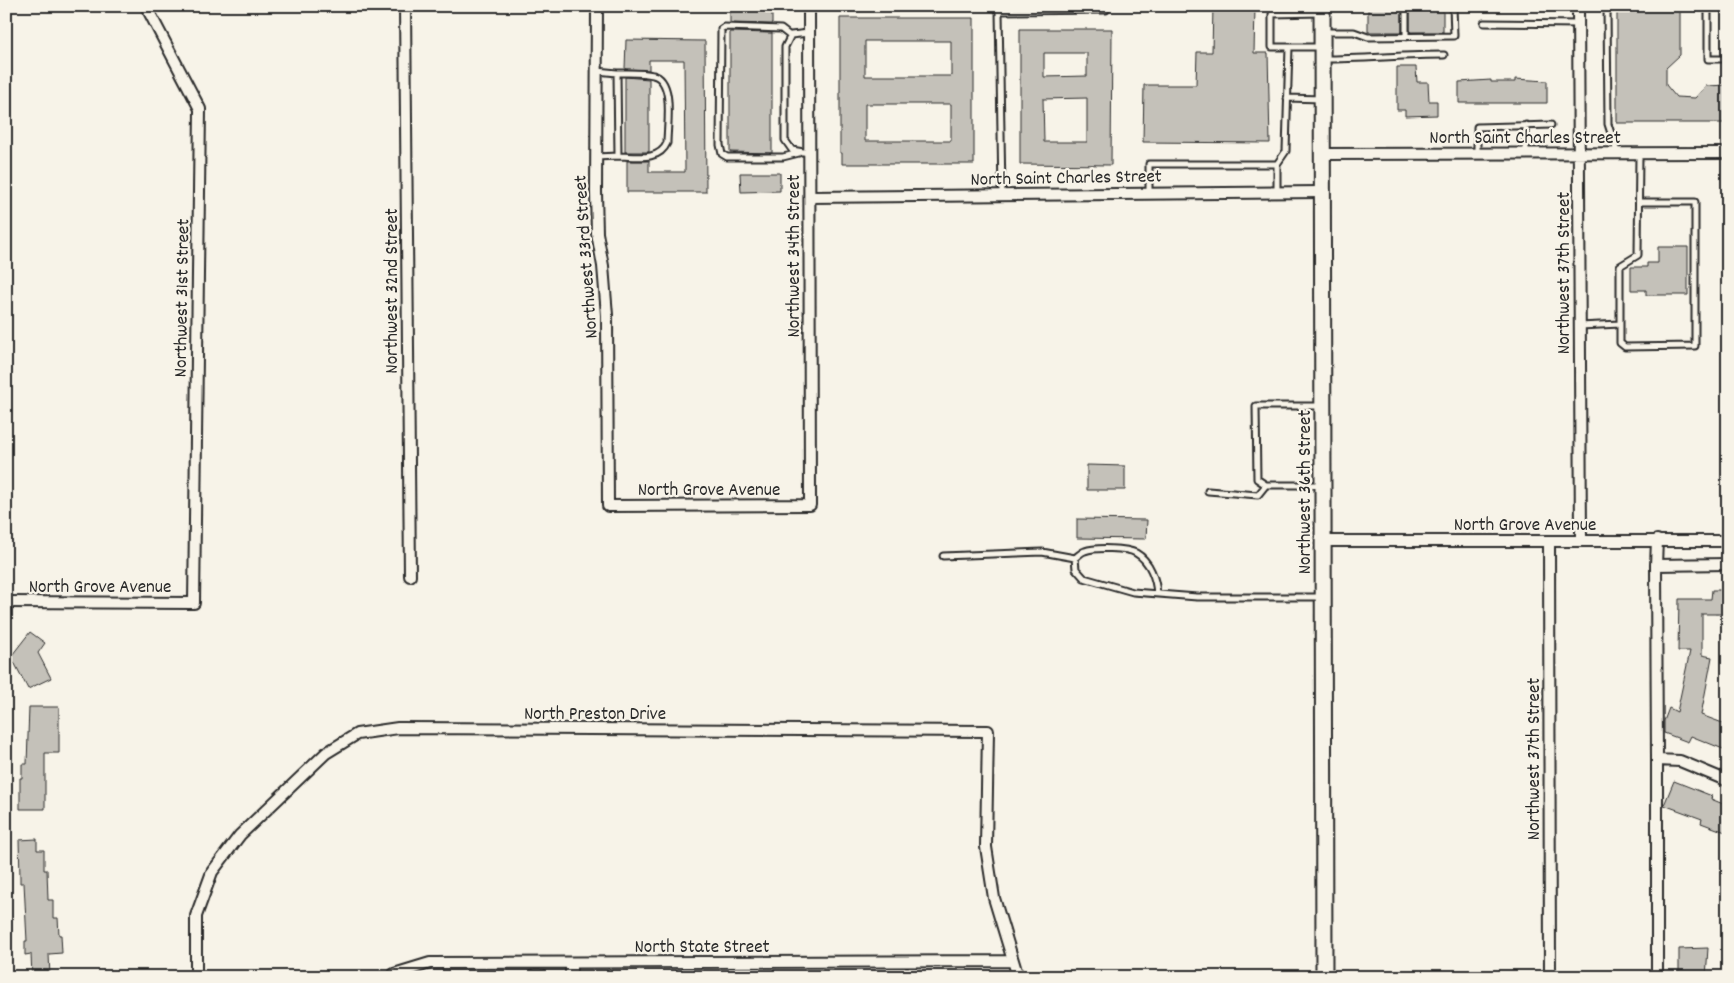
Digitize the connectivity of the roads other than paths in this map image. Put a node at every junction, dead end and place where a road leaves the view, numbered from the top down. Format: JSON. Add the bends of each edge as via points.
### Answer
{"nodes":[{"id":1,"x":146,"y":6,"type":"edge"},
{"id":2,"x":405,"y":6,"type":"edge"},
{"id":3,"x":597,"y":6,"type":"edge"},
{"id":4,"x":809,"y":6,"type":"edge"},
{"id":5,"x":991,"y":6,"type":"edge"},
{"id":6,"x":1406,"y":6,"type":"edge"},
{"id":7,"x":1453,"y":6,"type":"edge"},
{"id":8,"x":1578,"y":6,"type":"edge"},
{"id":9,"x":1607,"y":6,"type":"edge"},
{"id":10,"x":1708,"y":6,"type":"edge"},
{"id":11,"x":1106,"y":10,"type":"dead end"},
{"id":12,"x":1322,"y":10,"type":"edge"},
{"id":13,"x":998,"y":11,"type":"junction"},
{"id":14,"x":1484,"y":24,"type":"dead end"},
{"id":15,"x":1578,"y":24,"type":"junction"},
{"id":16,"x":809,"y":33,"type":"junction"},
{"id":17,"x":790,"y":36,"type":"junction"},
{"id":18,"x":1406,"y":37,"type":"junction"},
{"id":19,"x":1322,"y":46,"type":"junction"},
{"id":20,"x":1289,"y":47,"type":"junction"},
{"id":21,"x":1444,"y":55,"type":"dead end"},
{"id":22,"x":1728,"y":59,"type":"edge"},
{"id":23,"x":597,"y":71,"type":"junction"},
{"id":24,"x":617,"y":73,"type":"junction"},
{"id":25,"x":1287,"y":98,"type":"junction"},
{"id":26,"x":1322,"y":99,"type":"junction"},
{"id":27,"x":1551,"y":125,"type":"dead end"},
{"id":28,"x":1526,"y":126,"type":"junction"},
{"id":29,"x":1578,"y":152,"type":"junction"},
{"id":30,"x":1617,"y":152,"type":"junction"},
{"id":31,"x":804,"y":153,"type":"junction"},
{"id":32,"x":1477,"y":153,"type":"junction"},
{"id":33,"x":1526,"y":153,"type":"junction"},
{"id":34,"x":1639,"y":153,"type":"junction"},
{"id":35,"x":1728,"y":153,"type":"edge"},
{"id":36,"x":1322,"y":154,"type":"junction"},
{"id":37,"x":618,"y":156,"type":"junction"},
{"id":38,"x":596,"y":157,"type":"junction"},
{"id":39,"x":1277,"y":164,"type":"junction"},
{"id":40,"x":1149,"y":192,"type":"junction"},
{"id":41,"x":1276,"y":192,"type":"junction"},
{"id":42,"x":1322,"y":192,"type":"junction"},
{"id":43,"x":1002,"y":194,"type":"junction"},
{"id":44,"x":810,"y":198,"type":"junction"},
{"id":45,"x":1638,"y":202,"type":"junction"},
{"id":46,"x":1620,"y":324,"type":"junction"},
{"id":47,"x":1579,"y":326,"type":"junction"},
{"id":48,"x":1323,"y":406,"type":"junction"},
{"id":49,"x":1266,"y":486,"type":"junction"},
{"id":50,"x":1323,"y":486,"type":"junction"},
{"id":51,"x":1208,"y":491,"type":"dead end"},
{"id":52,"x":810,"y":505,"type":"joint"},
{"id":53,"x":608,"y":506,"type":"joint"},
{"id":54,"x":1581,"y":539,"type":"junction"},
{"id":55,"x":1656,"y":540,"type":"junction"},
{"id":56,"x":1323,"y":541,"type":"junction"},
{"id":57,"x":1549,"y":541,"type":"junction"},
{"id":58,"x":1728,"y":541,"type":"edge"},
{"id":59,"x":943,"y":556,"type":"dead end"},
{"id":60,"x":1075,"y":558,"type":"junction"},
{"id":61,"x":1728,"y":564,"type":"edge"},
{"id":62,"x":1656,"y":565,"type":"junction"},
{"id":63,"x":410,"y":576,"type":"dead end"},
{"id":64,"x":1157,"y":594,"type":"junction"},
{"id":65,"x":1323,"y":597,"type":"junction"},
{"id":66,"x":6,"y":602,"type":"edge"},
{"id":67,"x":194,"y":603,"type":"joint"},
{"id":68,"x":1657,"y":760,"type":"junction"},
{"id":69,"x":1728,"y":781,"type":"edge"},
{"id":70,"x":1012,"y":961,"type":"junction"},
{"id":71,"x":571,"y":963,"type":"junction"},
{"id":72,"x":393,"y":975,"type":"edge"},
{"id":73,"x":196,"y":977,"type":"edge"},
{"id":74,"x":571,"y":977,"type":"edge"},
{"id":75,"x":1018,"y":977,"type":"edge"},
{"id":76,"x":1324,"y":977,"type":"edge"},
{"id":77,"x":1550,"y":977,"type":"edge"},
{"id":78,"x":1657,"y":977,"type":"edge"}],
"edges":[{"from":1,"to":67,"type":"street","name":"Northwest 31st Street","via":[[200,109]]},
{"from":2,"to":63,"type":"street","name":"Northwest 32nd Street"},
{"from":3,"to":23,"type":"street","name":"Northwest 33rd Street"},
{"from":4,"to":16,"type":"street","name":"Northwest 34th Street"},
{"from":5,"to":13,"type":"lane"},
{"from":6,"to":18,"type":"lane"},
{"from":7,"to":18,"type":"lane","via":[[1454,36]]},
{"from":8,"to":15,"type":"street","name":"Northwest 37th Street"},
{"from":9,"to":30,"type":"lane","via":[[1608,124]]},
{"from":10,"to":22,"type":"lane","via":[[1708,59]]},
{"from":11,"to":13,"type":"lane"},
{"from":12,"to":19,"type":"main road","name":"Northwest 36th Street"},
{"from":12,"to":20,"type":"lane","via":[[1272,14],[1272,47]]},
{"from":13,"to":43,"type":"lane"},
{"from":14,"to":15,"type":"lane"},
{"from":15,"to":29,"type":"street","name":"Northwest 37th Street"},
{"from":16,"to":17,"type":"lane"},
{"from":16,"to":31,"type":"street","name":"Northwest 34th Street"},
{"from":17,"to":31,"type":"lane","via":[[785,46],[785,140],[792,150]]},
{"from":17,"to":31,"type":"lane","via":[[781,29],[721,29],[720,145],[722,154],[735,158]]},
{"from":18,"to":19,"type":"lane","via":[[1368,37],[1354,32]]},
{"from":19,"to":20,"type":"lane"},
{"from":19,"to":21,"type":"lane","via":[[1379,59],[1397,55]]},
{"from":19,"to":26,"type":"main road","name":"Northwest 36th Street"},
{"from":20,"to":25,"type":"lane"},
{"from":23,"to":24,"type":"lane"},
{"from":23,"to":38,"type":"street","name":"Northwest 33rd Street"},
{"from":24,"to":37,"type":"lane"},
{"from":24,"to":37,"type":"lane","via":[[652,74],[660,77],[668,88],[667,143],[664,150],[654,156]]},
{"from":25,"to":26,"type":"lane"},
{"from":25,"to":39,"type":"lane","via":[[1286,151]]},
{"from":26,"to":36,"type":"main road","name":"Northwest 36th Street"},
{"from":27,"to":28,"type":"lane"},
{"from":28,"to":32,"type":"lane","via":[[1477,127]]},
{"from":28,"to":33,"type":"lane"},
{"from":29,"to":30,"type":"street","name":"North Saint Charles Street"},
{"from":29,"to":33,"type":"street","name":"North Saint Charles Street"},
{"from":29,"to":47,"type":"street","name":"Northwest 37th Street"},
{"from":30,"to":34,"type":"street","name":"North Saint Charles Street"},
{"from":31,"to":44,"type":"street","name":"Northwest 34th Street"},
{"from":32,"to":33,"type":"street","name":"North Saint Charles Street"},
{"from":32,"to":36,"type":"street","name":"North Saint Charles Street"},
{"from":34,"to":35,"type":"street","name":"North Saint Charles Street"},
{"from":34,"to":45,"type":"lane"},
{"from":36,"to":42,"type":"main road","name":"Northwest 36th Street"},
{"from":37,"to":38,"type":"lane"},
{"from":38,"to":53,"type":"street","name":"Northwest 33rd Street","via":[[597,233],[607,315]]},
{"from":39,"to":40,"type":"lane","via":[[1149,164]]},
{"from":39,"to":41,"type":"lane"},
{"from":40,"to":41,"type":"street","name":"North Saint Charles Street"},
{"from":40,"to":43,"type":"street","name":"North Saint Charles Street"},
{"from":41,"to":42,"type":"street","name":"North Saint Charles Street"},
{"from":42,"to":48,"type":"main road","name":"Northwest 36th Street"},
{"from":43,"to":44,"type":"street","name":"North Saint Charles Street"},
{"from":44,"to":52,"type":"street","name":"Northwest 34th Street"},
{"from":45,"to":46,"type":"lane","via":[[1638,255],[1620,266]]},
{"from":45,"to":46,"type":"lane","via":[[1695,202],[1695,346],[1625,347],[1620,343]]},
{"from":46,"to":47,"type":"lane"},
{"from":47,"to":54,"type":"street","name":"Northwest 37th Street"},
{"from":48,"to":49,"type":"lane","via":[[1256,406],[1257,479]]},
{"from":48,"to":50,"type":"main road","name":"Northwest 36th Street"},
{"from":49,"to":50,"type":"lane"},
{"from":49,"to":51,"type":"lane","via":[[1258,495]]},
{"from":50,"to":56,"type":"main road","name":"Northwest 36th Street"},
{"from":52,"to":53,"type":"street","name":"North Grove Avenue"},
{"from":54,"to":55,"type":"street","name":"North Grove Avenue"},
{"from":54,"to":57,"type":"street","name":"North Grove Avenue"},
{"from":55,"to":58,"type":"street","name":"North Grove Avenue"},
{"from":55,"to":62,"type":"street"},
{"from":56,"to":57,"type":"street","name":"North Grove Avenue"},
{"from":56,"to":65,"type":"main road","name":"Northwest 36th Street"},
{"from":57,"to":77,"type":"street","name":"Northwest 37th Street"},
{"from":59,"to":60,"type":"lane","via":[[1042,552]]},
{"from":60,"to":64,"type":"lane","via":[[1076,569],[1084,578],[1134,592]]},
{"from":60,"to":64,"type":"lane","via":[[1084,551],[1104,548],[1135,552],[1147,564],[1156,582]]},
{"from":61,"to":62,"type":"street"},
{"from":62,"to":68,"type":"street"},
{"from":64,"to":65,"type":"lane"},
{"from":65,"to":76,"type":"main road","name":"Northwest 36th Street"},
{"from":66,"to":67,"type":"street","name":"North Grove Avenue"},
{"from":68,"to":69,"type":"street","via":[[1680,761]]},
{"from":68,"to":78,"type":"street"},
{"from":70,"to":71,"type":"street","name":"North State Street"},
{"from":70,"to":73,"type":"street","name":"North Preston Drive","via":[[994,898],[986,847],[988,732],[398,728],[357,734],[326,753],[240,835],[212,872],[196,916]]},
{"from":70,"to":75,"type":"street"},
{"from":71,"to":72,"type":"street","name":"North State Street","via":[[430,963]]},
{"from":71,"to":74,"type":"street"}]}
